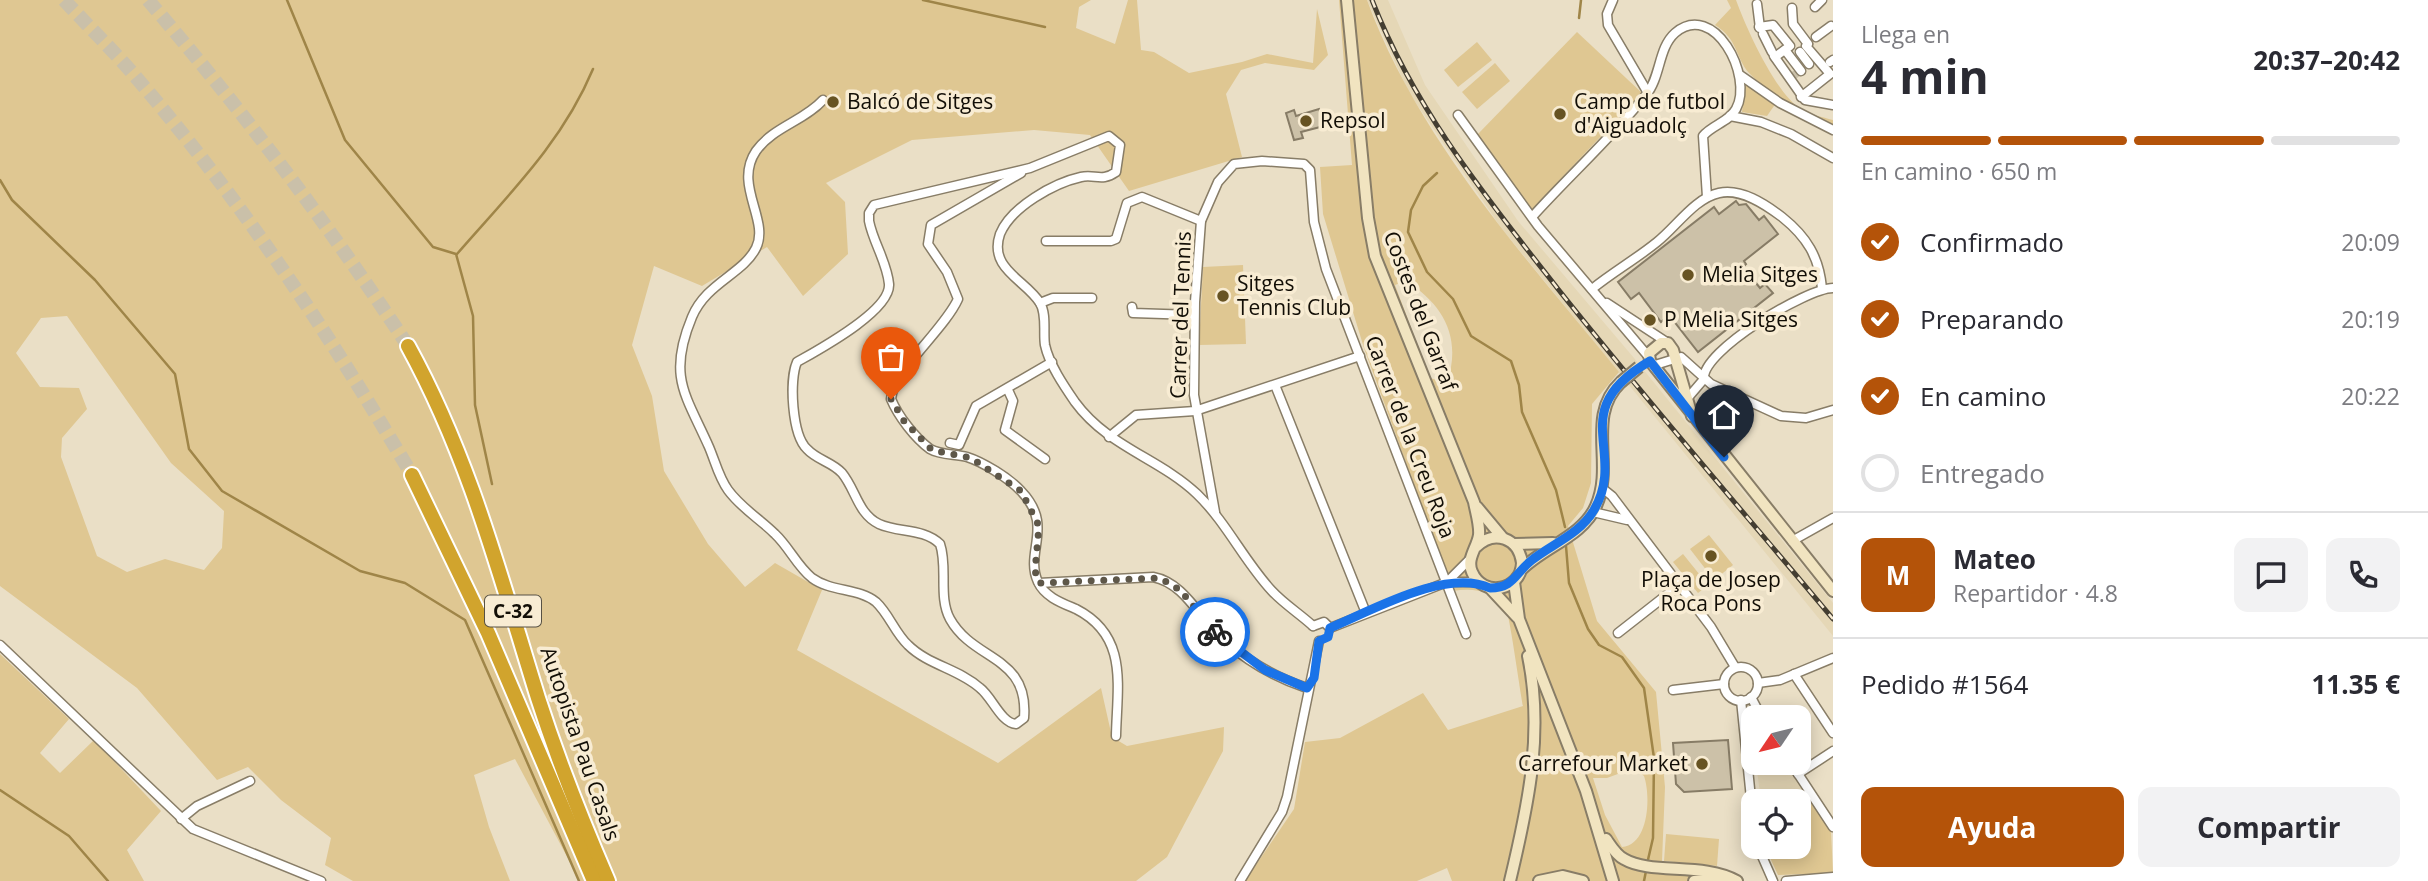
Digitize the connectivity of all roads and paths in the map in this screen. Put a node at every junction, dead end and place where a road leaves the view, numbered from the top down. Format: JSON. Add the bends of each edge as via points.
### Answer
{"nodes":[{"id":1,"x":1347,"y":0,"type":"edge"},
{"id":2,"x":1613,"y":0,"type":"edge"},
{"id":3,"x":1757,"y":4,"type":"dead end"},
{"id":4,"x":1792,"y":8,"type":"dead end"},
{"id":5,"x":1831,"y":26,"type":"dead end"},
{"id":6,"x":1761,"y":29,"type":"junction"},
{"id":7,"x":1801,"y":31,"type":"junction"},
{"id":8,"x":1813,"y":40,"type":"junction"},
{"id":9,"x":1785,"y":46,"type":"junction"},
{"id":10,"x":1800,"y":52,"type":"dead end"},
{"id":11,"x":1774,"y":55,"type":"junction"},
{"id":12,"x":1813,"y":60,"type":"junction"},
{"id":13,"x":1829,"y":67,"type":"edge"},
{"id":14,"x":1796,"y":74,"type":"junction"},
{"id":15,"x":1740,"y":75,"type":"junction"},
{"id":16,"x":1648,"y":93,"type":"junction"},
{"id":17,"x":1801,"y":97,"type":"junction"},
{"id":18,"x":823,"y":100,"type":"dead end"},
{"id":19,"x":1831,"y":103,"type":"edge"},
{"id":20,"x":1458,"y":115,"type":"dead end"},
{"id":21,"x":1730,"y":116,"type":"junction"},
{"id":22,"x":1833,"y":130,"type":"edge"},
{"id":23,"x":1833,"y":158,"type":"edge"},
{"id":24,"x":1030,"y":169,"type":"junction"},
{"id":25,"x":1310,"y":170,"type":"joint"},
{"id":26,"x":1707,"y":197,"type":"junction"},
{"id":27,"x":1532,"y":217,"type":"junction"},
{"id":28,"x":1201,"y":221,"type":"junction"},
{"id":29,"x":1046,"y":242,"type":"dead end"},
{"id":30,"x":1822,"y":288,"type":"junction"},
{"id":31,"x":1833,"y":288,"type":"edge"},
{"id":32,"x":1595,"y":292,"type":"junction"},
{"id":33,"x":1092,"y":298,"type":"dead end"},
{"id":34,"x":1040,"y":303,"type":"junction"},
{"id":35,"x":1132,"y":307,"type":"dead end"},
{"id":36,"x":1194,"y":315,"type":"junction"},
{"id":37,"x":1668,"y":343,"type":"junction"},
{"id":38,"x":408,"y":346,"type":"tunnel mouth"},
{"id":39,"x":1360,"y":356,"type":"junction"},
{"id":40,"x":1676,"y":356,"type":"junction"},
{"id":41,"x":1651,"y":361,"type":"junction"},
{"id":42,"x":1052,"y":362,"type":"junction"},
{"id":43,"x":1704,"y":379,"type":"junction"},
{"id":44,"x":1275,"y":385,"type":"junction"},
{"id":45,"x":1008,"y":390,"type":"junction"},
{"id":46,"x":1686,"y":400,"type":"junction"},
{"id":47,"x":1833,"y":410,"type":"edge"},
{"id":48,"x":1195,"y":411,"type":"junction"},
{"id":49,"x":1692,"y":416,"type":"junction"},
{"id":50,"x":1109,"y":437,"type":"junction"},
{"id":51,"x":950,"y":443,"type":"dead end"},
{"id":52,"x":1045,"y":458,"type":"dead end"},
{"id":53,"x":412,"y":475,"type":"tunnel mouth"},
{"id":54,"x":1602,"y":488,"type":"junction"},
{"id":55,"x":1474,"y":502,"type":"junction"},
{"id":56,"x":1215,"y":512,"type":"junction"},
{"id":57,"x":1593,"y":512,"type":"junction"},
{"id":58,"x":1833,"y":518,"type":"edge"},
{"id":59,"x":1629,"y":521,"type":"junction"},
{"id":60,"x":1502,"y":537,"type":"junction"},
{"id":61,"x":1793,"y":541,"type":"junction"},
{"id":62,"x":1559,"y":542,"type":"junction"},
{"id":63,"x":1514,"y":544,"type":"junction"},
{"id":64,"x":1476,"y":547,"type":"junction"},
{"id":65,"x":1471,"y":559,"type":"junction"},
{"id":66,"x":1522,"y":569,"type":"junction"},
{"id":67,"x":1447,"y":582,"type":"junction"},
{"id":68,"x":1479,"y":582,"type":"junction"},
{"id":69,"x":1514,"y":582,"type":"junction"},
{"id":70,"x":1039,"y":583,"type":"junction"},
{"id":71,"x":1678,"y":586,"type":"junction"},
{"id":72,"x":1490,"y":588,"type":"junction"},
{"id":73,"x":1833,"y":591,"type":"edge"},
{"id":74,"x":1366,"y":613,"type":"junction"},
{"id":75,"x":1520,"y":623,"type":"junction"},
{"id":76,"x":1313,"y":626,"type":"junction"},
{"id":77,"x":1330,"y":628,"type":"junction"},
{"id":78,"x":1618,"y":633,"type":"dead end"},
{"id":79,"x":1466,"y":634,"type":"dead end"},
{"id":80,"x":1319,"y":641,"type":"junction"},
{"id":81,"x":0,"y":645,"type":"edge"},
{"id":82,"x":1833,"y":658,"type":"edge"},
{"id":83,"x":1735,"y":667,"type":"junction"},
{"id":84,"x":1794,"y":674,"type":"junction"},
{"id":85,"x":1758,"y":682,"type":"junction"},
{"id":86,"x":1724,"y":684,"type":"junction"},
{"id":87,"x":1307,"y":688,"type":"junction"},
{"id":88,"x":1673,"y":690,"type":"dead end"},
{"id":89,"x":1751,"y":697,"type":"junction"},
{"id":90,"x":1741,"y":701,"type":"junction"},
{"id":91,"x":1755,"y":705,"type":"edge"},
{"id":92,"x":1833,"y":733,"type":"edge"},
{"id":93,"x":1116,"y":736,"type":"dead end"},
{"id":94,"x":1833,"y":751,"type":"edge"},
{"id":95,"x":1811,"y":765,"type":"edge"},
{"id":96,"x":1799,"y":775,"type":"edge"},
{"id":97,"x":250,"y":781,"type":"dead end"},
{"id":98,"x":1750,"y":789,"type":"edge"},
{"id":99,"x":181,"y":819,"type":"junction"},
{"id":100,"x":1833,"y":827,"type":"edge"},
{"id":101,"x":1600,"y":831,"type":"junction"},
{"id":102,"x":1763,"y":859,"type":"edge"},
{"id":103,"x":1833,"y":877,"type":"edge"},
{"id":104,"x":1736,"y":880,"type":"edge"},
{"id":105,"x":321,"y":881,"type":"edge"},
{"id":106,"x":594,"y":881,"type":"edge"},
{"id":107,"x":608,"y":881,"type":"edge"},
{"id":108,"x":1240,"y":881,"type":"edge"},
{"id":109,"x":1510,"y":881,"type":"edge"},
{"id":110,"x":1539,"y":881,"type":"edge"},
{"id":111,"x":1583,"y":881,"type":"edge"},
{"id":112,"x":1613,"y":881,"type":"edge"},
{"id":113,"x":1695,"y":881,"type":"edge"},
{"id":114,"x":1773,"y":881,"type":"edge"},
{"id":115,"x":1786,"y":881,"type":"edge"}],
"edges":[{"from":1,"to":55,"type":"main road","name":"Costes del Garraf","via":[[1371,240]]},
{"from":2,"to":16,"type":"street","via":[[1608,25]]},
{"from":3,"to":6,"type":"street"},
{"from":4,"to":7,"type":"street","via":[[1793,24]]},
{"from":5,"to":8,"type":"street"},
{"from":6,"to":9,"type":"street","via":[[1773,25]]},
{"from":6,"to":11,"type":"street"},
{"from":7,"to":8,"type":"street"},
{"from":7,"to":9,"type":"street"},
{"from":8,"to":12,"type":"street","via":[[1806,46]]},
{"from":9,"to":11,"type":"street"},
{"from":9,"to":14,"type":"street"},
{"from":10,"to":12,"type":"street"},
{"from":11,"to":14,"type":"street"},
{"from":12,"to":13,"type":"street"},
{"from":12,"to":14,"type":"street"},
{"from":13,"to":17,"type":"street"},
{"from":14,"to":17,"type":"street"},
{"from":15,"to":16,"type":"street","via":[[1722,39],[1706,27],[1689,25],[1672,37]]},
{"from":15,"to":21,"type":"street","via":[[1741,95]]},
{"from":15,"to":22,"type":"street","via":[[1780,103]]},
{"from":16,"to":27,"type":"street"},
{"from":17,"to":19,"type":"street"},
{"from":18,"to":24,"type":"street","via":[[768,138],[752,157],[748,180],[759,232],[757,246],[716,284],[693,314],[681,360],[685,403],[728,490],[774,532],[807,573],[823,585],[875,602],[909,647],[977,685],[1012,724],[1024,718],[1022,686],[948,617],[940,544],[870,519],[841,472],[806,449],[796,429],[793,375],[797,362],[831,344],[888,292],[887,273],[871,230],[871,208]]},
{"from":20,"to":27,"type":"street"},
{"from":21,"to":23,"type":"street","via":[[1781,130]]},
{"from":21,"to":26,"type":"street","via":[[1708,130],[1702,141]]},
{"from":24,"to":34,"type":"street","via":[[1109,136],[1120,145],[1119,164],[1110,176],[1078,177],[1044,193],[1007,221],[1000,234],[1002,263]]},
{"from":24,"to":70,"type":"street","via":[[931,225],[928,244],[958,299],[941,327],[893,384],[891,399],[904,421],[932,450],[971,458],[1021,491],[1039,526],[1035,571]]},
{"from":25,"to":28,"type":"street","name":"Carrer del Tennis","via":[[1292,162],[1234,164],[1218,182]]},
{"from":25,"to":39,"type":"street","name":"Carrer de la Creu Roja","via":[[1314,222],[1326,269]]},
{"from":26,"to":30,"type":"street","via":[[1734,192],[1766,205],[1793,226],[1813,251]]},
{"from":26,"to":32,"type":"street"},
{"from":27,"to":32,"type":"street"},
{"from":28,"to":29,"type":"street","via":[[1142,197],[1127,203],[1116,239]]},
{"from":28,"to":36,"type":"street","name":"Carrer del Tennis"},
{"from":30,"to":31,"type":"street"},
{"from":30,"to":43,"type":"street","via":[[1737,338],[1708,365]]},
{"from":32,"to":37,"type":"street"},
{"from":32,"to":41,"type":"street"},
{"from":33,"to":34,"type":"street","via":[[1053,298]]},
{"from":34,"to":42,"type":"street"},
{"from":35,"to":36,"type":"street","via":[[1133,313]]},
{"from":36,"to":48,"type":"street","name":"Carrer del Tennis"},
{"from":37,"to":40,"type":"main road"},
{"from":37,"to":41,"type":"main road","via":[[1658,345]]},
{"from":38,"to":107,"type":"highway","name":"Autopista Pau Casals","number":"C-32","via":[[445,418],[480,505],[538,698]]},
{"from":39,"to":44,"type":"street"},
{"from":39,"to":67,"type":"street","name":"Carrer de la Creu Roja"},
{"from":40,"to":41,"type":"street"},
{"from":40,"to":43,"type":"street"},
{"from":40,"to":46,"type":"main road"},
{"from":41,"to":49,"type":"main road"},
{"from":41,"to":54,"type":"main road","bridge":true,"via":[[1621,382],[1603,409]]},
{"from":42,"to":45,"type":"street"},
{"from":42,"to":50,"type":"street","via":[[1073,400]]},
{"from":43,"to":46,"type":"street"},
{"from":43,"to":47,"type":"street","via":[[1781,416],[1806,418]]},
{"from":44,"to":48,"type":"street"},
{"from":44,"to":74,"type":"street"},
{"from":45,"to":51,"type":"street","via":[[976,406],[959,445]]},
{"from":45,"to":52,"type":"street","via":[[1013,401],[1004,430]]},
{"from":46,"to":49,"type":"main road"},
{"from":48,"to":50,"type":"street","via":[[1136,415]]},
{"from":48,"to":56,"type":"street","name":"Carrer del Tennis"},
{"from":49,"to":61,"type":"main road"},
{"from":50,"to":56,"type":"street","via":[[1194,491]]},
{"from":53,"to":106,"type":"highway","name":"Autopista Pau Casals","number":"C-32","via":[[488,633]]},
{"from":54,"to":57,"type":"main road"},
{"from":54,"to":59,"type":"street"},
{"from":55,"to":60,"type":"main road"},
{"from":55,"to":64,"type":"main road","via":[[1479,534]]},
{"from":56,"to":76,"type":"street","via":[[1272,591]]},
{"from":57,"to":59,"type":"street"},
{"from":57,"to":62,"type":"main road"},
{"from":58,"to":61,"type":"street"},
{"from":59,"to":71,"type":"street"},
{"from":60,"to":63,"type":"main road"},
{"from":60,"to":64,"type":"main road","via":[[1485,539]]},
{"from":61,"to":73,"type":"main road"},
{"from":62,"to":63,"type":"main road"},
{"from":62,"to":66,"type":"main road"},
{"from":63,"to":66,"type":"main road"},
{"from":64,"to":65,"type":"main road"},
{"from":65,"to":67,"type":"street"},
{"from":65,"to":68,"type":"main road"},
{"from":66,"to":69,"type":"main road"},
{"from":67,"to":68,"type":"street"},
{"from":67,"to":74,"type":"street"},
{"from":67,"to":79,"type":"street","name":"Carrer de la Creu Roja"},
{"from":68,"to":72,"type":"main road"},
{"from":69,"to":72,"type":"main road"},
{"from":69,"to":75,"type":"main road"},
{"from":70,"to":87,"type":"street","via":[[1167,580],[1224,641],[1265,670]]},
{"from":70,"to":93,"type":"street","via":[[1051,596],[1091,617],[1111,642],[1117,675]]},
{"from":71,"to":78,"type":"street"},
{"from":71,"to":83,"type":"street"},
{"from":72,"to":75,"type":"main road"},
{"from":74,"to":77,"type":"street"},
{"from":75,"to":101,"type":"main road"},
{"from":75,"to":109,"type":"main road","via":[[1534,693],[1534,764]]},
{"from":76,"to":77,"type":"street","via":[[1324,622]]},
{"from":76,"to":80,"type":"street","via":[[1312,635]]},
{"from":77,"to":80,"type":"street","via":[[1328,637]]},
{"from":80,"to":87,"type":"street","via":[[1314,678]]},
{"from":81,"to":99,"type":"street"},
{"from":82,"to":84,"type":"street"},
{"from":83,"to":85,"type":"street","via":[[1748,668]]},
{"from":83,"to":86,"type":"street"},
{"from":84,"to":85,"type":"street"},
{"from":84,"to":92,"type":"street"},
{"from":85,"to":89,"type":"street"},
{"from":86,"to":88,"type":"street"},
{"from":86,"to":90,"type":"street","via":[[1731,697]]},
{"from":87,"to":108,"type":"street","via":[[1282,812]]},
{"from":89,"to":90,"type":"street"},
{"from":89,"to":91,"type":"street"},
{"from":90,"to":98,"type":"street"},
{"from":94,"to":95,"type":"street"},
{"from":96,"to":100,"type":"street"},
{"from":97,"to":99,"type":"street","via":[[197,806]]},
{"from":99,"to":105,"type":"street","via":[[207,836]]},
{"from":101,"to":104,"type":"main road","via":[[1617,854],[1646,865],[1717,872]]},
{"from":101,"to":112,"type":"main road"},
{"from":102,"to":114,"type":"street"},
{"from":103,"to":115,"type":"street"},
{"from":104,"to":113,"type":"main road"},
{"from":110,"to":111,"type":"main road","via":[[1563,876]]}]}
